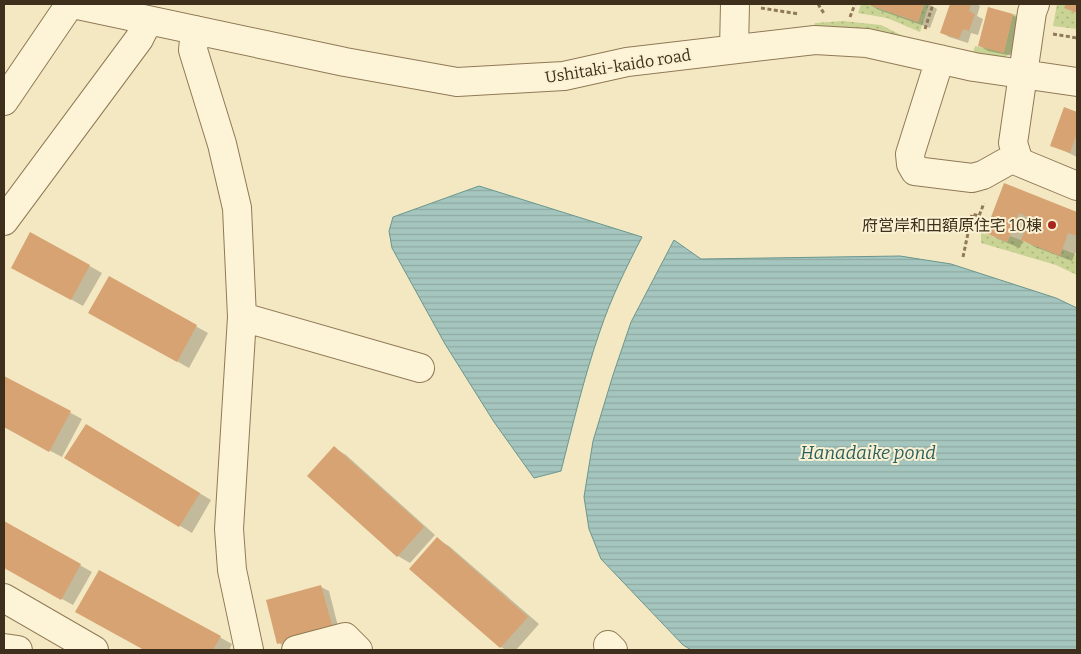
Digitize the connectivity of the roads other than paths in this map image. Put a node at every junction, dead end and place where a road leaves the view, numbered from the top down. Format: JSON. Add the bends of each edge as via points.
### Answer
{"nodes":[{"id":1,"x":71,"y":4,"type":"edge"},
{"id":2,"x":735,"y":4,"type":"edge"},
{"id":3,"x":1035,"y":4,"type":"edge"},
{"id":4,"x":148,"y":20,"type":"junction"},
{"id":5,"x":195,"y":30,"type":"junction"},
{"id":6,"x":734,"y":49,"type":"junction"},
{"id":7,"x":940,"y":59,"type":"junction"},
{"id":8,"x":1023,"y":75,"type":"junction"},
{"id":9,"x":1077,"y":82,"type":"edge"},
{"id":10,"x":4,"y":102,"type":"edge"},
{"id":11,"x":1016,"y":156,"type":"junction"},
{"id":12,"x":1077,"y":186,"type":"edge"},
{"id":13,"x":4,"y":221,"type":"edge"},
{"id":14,"x":242,"y":317,"type":"junction"},
{"id":15,"x":420,"y":368,"type":"dead end"},
{"id":16,"x":4,"y":598,"type":"edge"},
{"id":17,"x":60,"y":642,"type":"edge"},
{"id":18,"x":4,"y":648,"type":"edge"},
{"id":19,"x":18,"y":650,"type":"edge"},
{"id":20,"x":94,"y":650,"type":"edge"},
{"id":21,"x":250,"y":650,"type":"edge"},
{"id":22,"x":296,"y":650,"type":"edge"},
{"id":23,"x":358,"y":650,"type":"edge"}],
"edges":[{"from":1,"to":4,"type":"street","name":"Ushitaki-kaido road"},
{"from":1,"to":10,"type":"street"},
{"from":2,"to":6,"type":"street"},
{"from":3,"to":8,"type":"street"},
{"from":4,"to":5,"type":"street","name":"Ushitaki-kaido road"},
{"from":4,"to":13,"type":"street","via":[[138,39]]},
{"from":5,"to":6,"type":"street","name":"Ushitaki-kaido road","via":[[457,82],[564,76],[627,62]]},
{"from":5,"to":14,"type":"street","via":[[192,50],[222,144],[237,208]]},
{"from":6,"to":7,"type":"street","name":"Ushitaki-kaido road","via":[[824,40],[867,43]]},
{"from":7,"to":8,"type":"street","name":"Ushitaki-kaido road"},
{"from":7,"to":11,"type":"street","via":[[910,154],[915,171],[972,178]]},
{"from":8,"to":9,"type":"street","name":"Ushitaki-kaido road"},
{"from":8,"to":11,"type":"street","via":[[1013,143]]},
{"from":11,"to":12,"type":"street","via":[[1018,162]]},
{"from":14,"to":15,"type":"street"},
{"from":14,"to":21,"type":"street","via":[[229,529],[232,570]]},
{"from":16,"to":17,"type":"street"},
{"from":17,"to":20,"type":"street"},
{"from":18,"to":19,"type":"street"},
{"from":22,"to":23,"type":"street","via":[[345,637]]}]}
